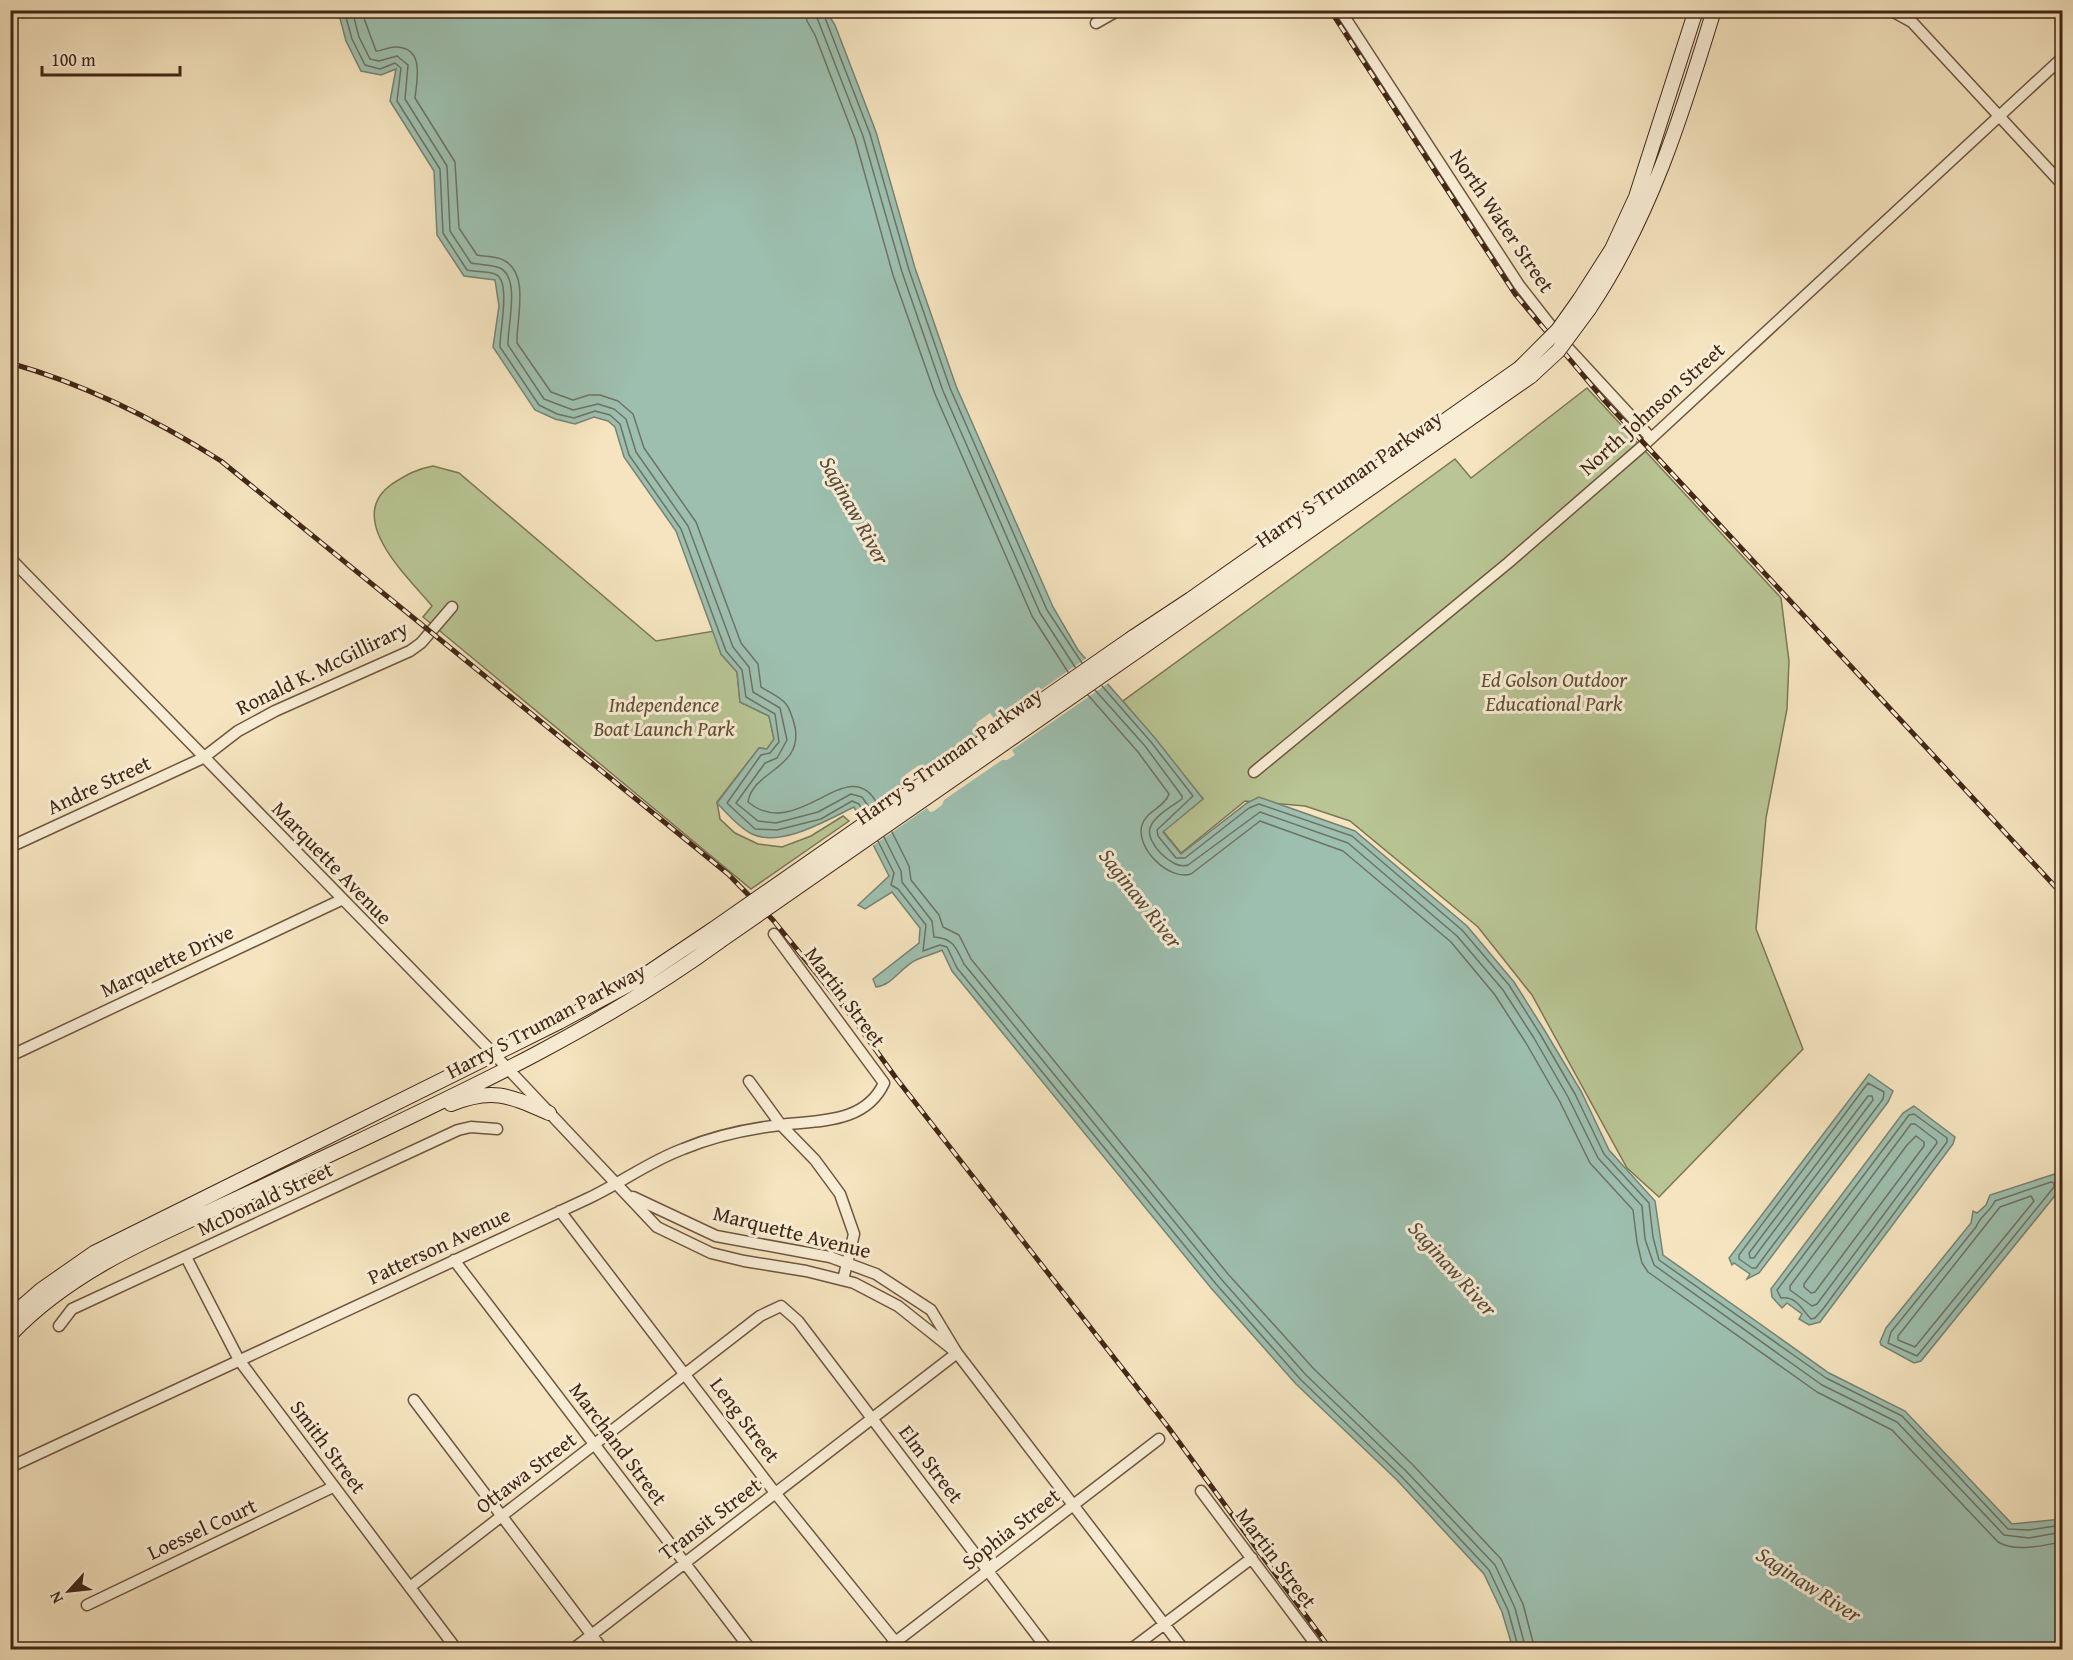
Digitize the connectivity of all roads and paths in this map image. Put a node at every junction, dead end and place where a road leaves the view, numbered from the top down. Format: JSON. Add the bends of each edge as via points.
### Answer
{"nodes":[{"id":1,"x":1119,"y":10,"type":"edge"},
{"id":2,"x":1340,"y":10,"type":"edge"},
{"id":3,"x":1696,"y":10,"type":"edge"},
{"id":4,"x":1714,"y":10,"type":"edge"},
{"id":5,"x":1892,"y":11,"type":"edge"},
{"id":6,"x":1096,"y":23,"type":"dead end"},
{"id":7,"x":2062,"y":58,"type":"edge"},
{"id":8,"x":2000,"y":116,"type":"junction"},
{"id":9,"x":2062,"y":184,"type":"edge"},
{"id":10,"x":1584,"y":304,"type":"junction"},
{"id":11,"x":1651,"y":438,"type":"junction"},
{"id":12,"x":10,"y":558,"type":"edge"},
{"id":13,"x":452,"y":608,"type":"dead end"},
{"id":14,"x":204,"y":758,"type":"junction"},
{"id":15,"x":1254,"y":772,"type":"dead end"},
{"id":16,"x":10,"y":847,"type":"edge"},
{"id":17,"x":341,"y":900,"type":"junction"},
{"id":18,"x":774,"y":934,"type":"dead end"},
{"id":19,"x":716,"y":935,"type":"junction"},
{"id":20,"x":494,"y":1054,"type":"junction"},
{"id":21,"x":10,"y":1056,"type":"edge"},
{"id":22,"x":506,"y":1068,"type":"junction"},
{"id":23,"x":749,"y":1081,"type":"dead end"},
{"id":24,"x":884,"y":1083,"type":"joint"},
{"id":25,"x":417,"y":1112,"type":"junction"},
{"id":26,"x":549,"y":1113,"type":"junction"},
{"id":27,"x":781,"y":1125,"type":"junction"},
{"id":28,"x":497,"y":1129,"type":"dead end"},
{"id":29,"x":617,"y":1184,"type":"junction"},
{"id":30,"x":627,"y":1194,"type":"junction"},
{"id":31,"x":560,"y":1211,"type":"junction"},
{"id":32,"x":186,"y":1257,"type":"junction"},
{"id":33,"x":454,"y":1260,"type":"junction"},
{"id":34,"x":849,"y":1262,"type":"junction"},
{"id":35,"x":843,"y":1280,"type":"junction"},
{"id":36,"x":781,"y":1306,"type":"joint"},
{"id":37,"x":10,"y":1317,"type":"edge"},
{"id":38,"x":58,"y":1326,"type":"dead end"},
{"id":39,"x":10,"y":1335,"type":"edge"},
{"id":40,"x":957,"y":1353,"type":"junction"},
{"id":41,"x":239,"y":1360,"type":"junction"},
{"id":42,"x":686,"y":1375,"type":"junction"},
{"id":43,"x":414,"y":1400,"type":"dead end"},
{"id":44,"x":873,"y":1419,"type":"junction"},
{"id":45,"x":1159,"y":1439,"type":"dead end"},
{"id":46,"x":595,"y":1445,"type":"junction"},
{"id":47,"x":10,"y":1467,"type":"edge"},
{"id":48,"x":333,"y":1487,"type":"junction"},
{"id":49,"x":1201,"y":1491,"type":"dead end"},
{"id":50,"x":776,"y":1494,"type":"junction"},
{"id":51,"x":1074,"y":1505,"type":"junction"},
{"id":52,"x":502,"y":1515,"type":"junction"},
{"id":53,"x":1252,"y":1558,"type":"junction"},
{"id":54,"x":684,"y":1563,"type":"junction"},
{"id":55,"x":988,"y":1572,"type":"junction"},
{"id":56,"x":410,"y":1587,"type":"junction"},
{"id":57,"x":87,"y":1605,"type":"dead end"},
{"id":58,"x":1164,"y":1623,"type":"junction"},
{"id":59,"x":592,"y":1635,"type":"junction"},
{"id":60,"x":899,"y":1645,"type":"edge"},
{"id":61,"x":457,"y":1650,"type":"edge"},
{"id":62,"x":572,"y":1650,"type":"edge"},
{"id":63,"x":603,"y":1650,"type":"edge"},
{"id":64,"x":751,"y":1650,"type":"edge"},
{"id":65,"x":885,"y":1650,"type":"edge"},
{"id":66,"x":1048,"y":1650,"type":"edge"},
{"id":67,"x":1130,"y":1650,"type":"edge"},
{"id":68,"x":1184,"y":1650,"type":"edge"},
{"id":69,"x":1320,"y":1650,"type":"edge"}],
"edges":[{"from":1,"to":6,"type":"street"},
{"from":2,"to":11,"type":"street","name":"North Water Street","via":[[1519,285],[1569,349]]},
{"from":3,"to":10,"type":"main road","name":"Harry S Truman Parkway","via":[[1636,197]]},
{"from":4,"to":10,"type":"main road","name":"Harry S Truman Parkway","via":[[1658,179],[1620,260]]},
{"from":5,"to":8,"type":"street","via":[[1912,22]]},
{"from":7,"to":8,"type":"street","name":"North Johnson Street"},
{"from":8,"to":9,"type":"street"},
{"from":8,"to":11,"type":"street","name":"North Johnson Street"},
{"from":10,"to":19,"type":"main road","name":"Harry S Truman Parkway","bridge":true,"via":[[1526,372],[1191,600],[1136,643]]},
{"from":11,"to":15,"type":"street","name":"North Johnson Street","via":[[1508,563]]},
{"from":12,"to":14,"type":"street","name":"Marquette Avenue"},
{"from":13,"to":14,"type":"street","name":"Ronald K. McGillirary","via":[[410,651],[267,715],[238,731]]},
{"from":14,"to":16,"type":"street","name":"Andre Street"},
{"from":14,"to":17,"type":"street","name":"Marquette Avenue"},
{"from":17,"to":20,"type":"street","name":"Marquette Avenue"},
{"from":17,"to":21,"type":"street","name":"Marquette Drive"},
{"from":18,"to":24,"type":"street","name":"Martin Street"},
{"from":19,"to":20,"type":"main road","name":"Harry S Truman Parkway"},
{"from":19,"to":22,"type":"main road","name":"Harry S Truman Parkway","via":[[624,1007]]},
{"from":20,"to":22,"type":"street","name":"Marquette Avenue"},
{"from":20,"to":37,"type":"main road","name":"Harry S Truman Parkway","via":[[94,1253]]},
{"from":22,"to":25,"type":"main road","name":"Harry S Truman Parkway"},
{"from":22,"to":26,"type":"street","name":"Marquette Avenue"},
{"from":23,"to":27,"type":"street"},
{"from":24,"to":27,"type":"street","name":"Patterson Avenue","via":[[879,1095],[847,1115],[829,1122]]},
{"from":25,"to":26,"type":"main road","via":[[490,1093],[508,1095]]},
{"from":25,"to":39,"type":"main road","name":"Harry S Truman Parkway","via":[[112,1258],[57,1293]]},
{"from":26,"to":29,"type":"street","name":"Marquette Avenue"},
{"from":27,"to":29,"type":"street","name":"Patterson Avenue","via":[[722,1135],[681,1149]]},
{"from":27,"to":34,"type":"street","via":[[815,1160],[840,1194],[854,1234]]},
{"from":28,"to":32,"type":"street","name":"McDonald Street","via":[[458,1130]]},
{"from":29,"to":30,"type":"street","name":"Marquette Avenue"},
{"from":29,"to":31,"type":"street","name":"Patterson Avenue"},
{"from":30,"to":34,"type":"street","name":"Marquette Avenue","via":[[716,1236]]},
{"from":30,"to":35,"type":"street","name":"Marquette Avenue","via":[[657,1227],[696,1247],[744,1262]]},
{"from":31,"to":33,"type":"street","name":"Patterson Avenue"},
{"from":31,"to":42,"type":"street","name":"Leng Street"},
{"from":32,"to":38,"type":"street","name":"McDonald Street","via":[[72,1309]]},
{"from":32,"to":41,"type":"street","name":"Smith Street"},
{"from":33,"to":41,"type":"street","name":"Patterson Avenue"},
{"from":33,"to":46,"type":"street","name":"Marchand Street"},
{"from":34,"to":35,"type":"street"},
{"from":34,"to":40,"type":"street","name":"Marquette Avenue","via":[[895,1284],[931,1310]]},
{"from":35,"to":40,"type":"street","name":"Marquette Avenue","via":[[898,1306]]},
{"from":36,"to":42,"type":"street","name":"Ottawa Street","via":[[760,1316]]},
{"from":36,"to":44,"type":"street","name":"Elm Street","via":[[798,1321]]},
{"from":40,"to":44,"type":"street","name":"Transit Street"},
{"from":40,"to":51,"type":"street","name":"Marquette Avenue"},
{"from":41,"to":47,"type":"street","name":"Patterson Avenue"},
{"from":41,"to":48,"type":"street","name":"Smith Street"},
{"from":42,"to":46,"type":"street","name":"Ottawa Street"},
{"from":42,"to":50,"type":"street","name":"Leng Street"},
{"from":43,"to":52,"type":"street"},
{"from":44,"to":50,"type":"street","name":"Transit Street"},
{"from":44,"to":55,"type":"street","name":"Elm Street"},
{"from":45,"to":51,"type":"street","name":"Sophia Street"},
{"from":46,"to":52,"type":"street","name":"Ottawa Street"},
{"from":46,"to":54,"type":"street","name":"Marchand Street"},
{"from":48,"to":56,"type":"street","name":"Smith Street"},
{"from":48,"to":57,"type":"street","name":"Loessel Court"},
{"from":49,"to":53,"type":"street","name":"Martin Street"},
{"from":50,"to":54,"type":"street","name":"Transit Street"},
{"from":50,"to":60,"type":"street","name":"Leng Street"},
{"from":51,"to":55,"type":"street","name":"Sophia Street"},
{"from":51,"to":58,"type":"street","name":"Marquette Avenue"},
{"from":52,"to":56,"type":"street","name":"Ottawa Street"},
{"from":52,"to":59,"type":"street"},
{"from":53,"to":58,"type":"street"},
{"from":53,"to":69,"type":"street","name":"Martin Street"},
{"from":54,"to":59,"type":"street","name":"Transit Street"},
{"from":54,"to":64,"type":"street","name":"Marchand Street"},
{"from":55,"to":60,"type":"street","name":"Sophia Street"},
{"from":55,"to":66,"type":"street","name":"Elm Street"},
{"from":56,"to":61,"type":"street","name":"Smith Street"},
{"from":58,"to":67,"type":"street"},
{"from":58,"to":68,"type":"street","name":"Marquette Avenue"},
{"from":59,"to":62,"type":"street","name":"Transit Street"},
{"from":59,"to":63,"type":"street"},
{"from":60,"to":65,"type":"street","name":"Sophia Street"}]}
